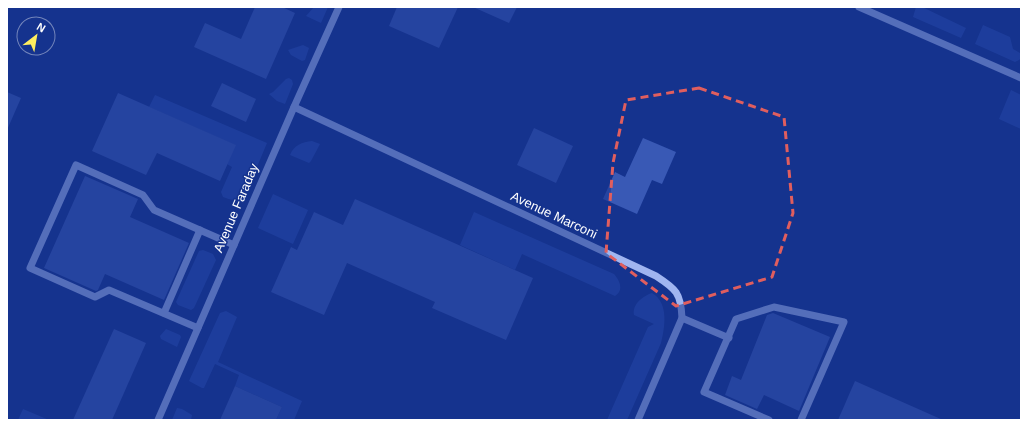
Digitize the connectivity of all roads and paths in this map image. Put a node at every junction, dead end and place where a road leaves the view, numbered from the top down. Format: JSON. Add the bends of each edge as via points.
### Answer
{"nodes":[{"id":1,"x":339,"y":7,"type":"edge"},
{"id":2,"x":863,"y":8,"type":"edge"},
{"id":3,"x":1021,"y":78,"type":"edge"},
{"id":4,"x":294,"y":107,"type":"junction"},
{"id":5,"x":200,"y":230,"type":"junction"},
{"id":6,"x":234,"y":244,"type":"junction"},
{"id":7,"x":164,"y":313,"type":"junction"},
{"id":8,"x":682,"y":318,"type":"junction"},
{"id":9,"x":198,"y":328,"type":"junction"},
{"id":10,"x":729,"y":338,"type":"junction"},
{"id":11,"x":158,"y":420,"type":"edge"},
{"id":12,"x":638,"y":420,"type":"edge"},
{"id":13,"x":769,"y":420,"type":"edge"},
{"id":14,"x":801,"y":420,"type":"edge"}],
"edges":[{"from":1,"to":4,"type":"street","name":"Avenue Faraday"},
{"from":2,"to":3,"type":"street"},
{"from":4,"to":6,"type":"street","name":"Avenue Faraday"},
{"from":4,"to":8,"type":"street","name":"Avenue Marconi","via":[[656,276],[672,286],[679,296]]},
{"from":5,"to":6,"type":"street"},
{"from":5,"to":7,"type":"street"},
{"from":5,"to":7,"type":"street","via":[[154,210],[143,195],[76,165],[30,268],[95,297],[110,290]]},
{"from":6,"to":9,"type":"street","name":"Avenue Faraday"},
{"from":7,"to":9,"type":"street"},
{"from":8,"to":10,"type":"street"},
{"from":8,"to":12,"type":"street"},
{"from":9,"to":11,"type":"street","name":"Avenue Faraday"},
{"from":10,"to":13,"type":"street","via":[[704,392]]},
{"from":10,"to":14,"type":"street","via":[[736,319],[774,307],[844,322]]}]}
